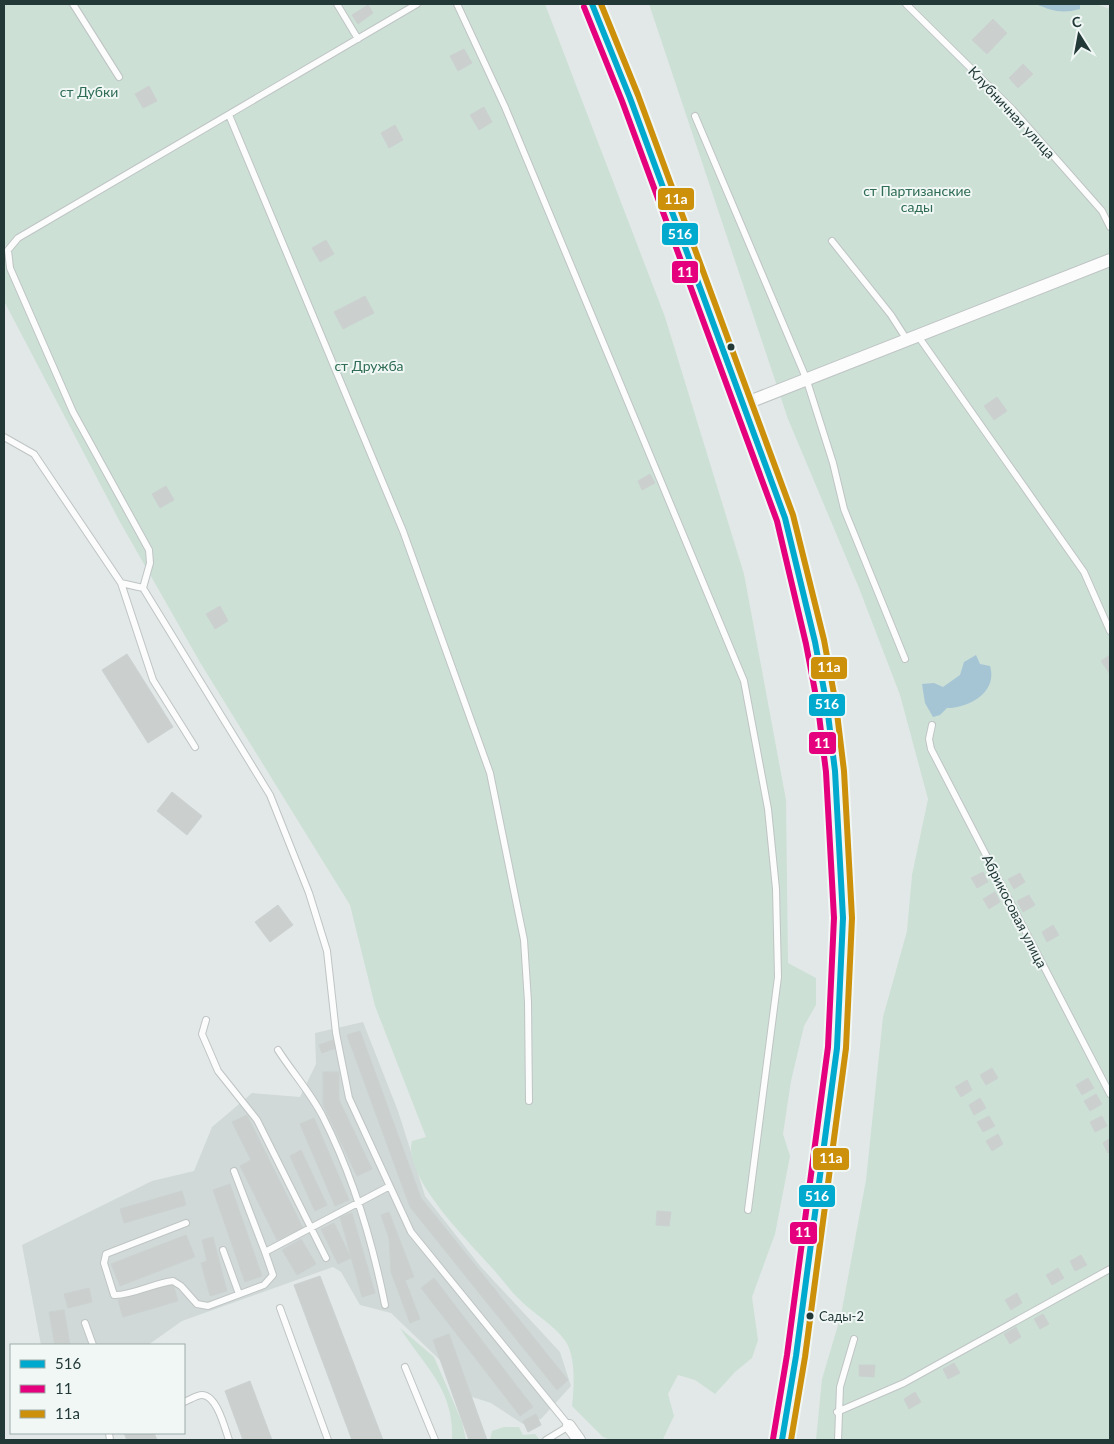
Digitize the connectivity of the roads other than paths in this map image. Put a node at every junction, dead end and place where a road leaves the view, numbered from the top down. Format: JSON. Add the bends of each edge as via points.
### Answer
{"nodes":[{"id":1,"x":73,"y":4,"type":"edge"},
{"id":2,"x":338,"y":4,"type":"edge"},
{"id":3,"x":416,"y":4,"type":"edge"},
{"id":4,"x":457,"y":4,"type":"edge"},
{"id":5,"x":592,"y":4,"type":"edge"},
{"id":6,"x":906,"y":4,"type":"edge"},
{"id":7,"x":358,"y":39,"type":"junction"},
{"id":8,"x":119,"y":76,"type":"dead end"},
{"id":9,"x":229,"y":115,"type":"junction"},
{"id":10,"x":695,"y":116,"type":"dead end"},
{"id":11,"x":1110,"y":227,"type":"edge"},
{"id":12,"x":832,"y":241,"type":"dead end"},
{"id":13,"x":1110,"y":260,"type":"edge"},
{"id":14,"x":912,"y":338,"type":"junction"},
{"id":15,"x":806,"y":378,"type":"junction"},
{"id":16,"x":744,"y":404,"type":"junction"},
{"id":17,"x":4,"y":437,"type":"edge"},
{"id":18,"x":121,"y":583,"type":"junction"},
{"id":19,"x":142,"y":588,"type":"junction"},
{"id":20,"x":1110,"y":631,"type":"edge"},
{"id":21,"x":905,"y":659,"type":"dead end"},
{"id":22,"x":932,"y":725,"type":"dead end"},
{"id":23,"x":195,"y":747,"type":"dead end"},
{"id":24,"x":206,"y":1020,"type":"dead end"},
{"id":25,"x":278,"y":1050,"type":"dead end"},
{"id":26,"x":1110,"y":1094,"type":"edge"},
{"id":27,"x":529,"y":1101,"type":"dead end"},
{"id":28,"x":234,"y":1171,"type":"dead end"},
{"id":29,"x":388,"y":1186,"type":"junction"},
{"id":30,"x":359,"y":1201,"type":"junction"},
{"id":31,"x":748,"y":1210,"type":"dead end"},
{"id":32,"x":186,"y":1223,"type":"dead end"},
{"id":33,"x":312,"y":1228,"type":"junction"},
{"id":34,"x":223,"y":1250,"type":"dead end"},
{"id":35,"x":265,"y":1252,"type":"junction"},
{"id":36,"x":326,"y":1258,"type":"dead end"},
{"id":37,"x":1110,"y":1269,"type":"edge"},
{"id":38,"x":239,"y":1294,"type":"junction"},
{"id":39,"x":385,"y":1304,"type":"dead end"},
{"id":40,"x":280,"y":1308,"type":"dead end"},
{"id":41,"x":85,"y":1324,"type":"dead end"},
{"id":42,"x":854,"y":1339,"type":"dead end"},
{"id":43,"x":93,"y":1344,"type":"edge"},
{"id":44,"x":405,"y":1367,"type":"dead end"},
{"id":45,"x":185,"y":1402,"type":"edge"},
{"id":46,"x":838,"y":1412,"type":"junction"},
{"id":47,"x":569,"y":1426,"type":"junction"},
{"id":48,"x":229,"y":1440,"type":"edge"},
{"id":49,"x":328,"y":1440,"type":"edge"},
{"id":50,"x":435,"y":1440,"type":"edge"},
{"id":51,"x":546,"y":1440,"type":"edge"},
{"id":52,"x":579,"y":1440,"type":"edge"},
{"id":53,"x":782,"y":1440,"type":"edge"},
{"id":54,"x":838,"y":1440,"type":"edge"}],
"edges":[{"from":1,"to":8,"type":"lane"},
{"from":2,"to":7,"type":"lane"},
{"from":3,"to":7,"type":"lane"},
{"from":4,"to":31,"type":"lane","via":[[505,107],[744,681],[768,809],[776,889],[778,977]]},
{"from":5,"to":16,"type":"highway"},
{"from":6,"to":11,"type":"lane","name":"Клубничная улица","via":[[1012,109],[1102,211]]},
{"from":7,"to":9,"type":"lane"},
{"from":9,"to":19,"type":"lane","via":[[18,238],[8,250],[10,268],[73,412],[149,550],[150,563]]},
{"from":9,"to":27,"type":"lane","via":[[403,531],[490,773],[524,940]]},
{"from":10,"to":15,"type":"lane"},
{"from":12,"to":14,"type":"lane"},
{"from":13,"to":14,"type":"street"},
{"from":14,"to":15,"type":"street"},
{"from":14,"to":20,"type":"lane","via":[[1084,572]]},
{"from":15,"to":16,"type":"street"},
{"from":15,"to":21,"type":"lane","via":[[844,509]]},
{"from":16,"to":53,"type":"highway","via":[[785,518],[814,642],[835,771],[843,918],[837,1048]]},
{"from":17,"to":18,"type":"lane","via":[[34,454]]},
{"from":18,"to":19,"type":"lane"},
{"from":18,"to":23,"type":"lane","via":[[153,680]]},
{"from":19,"to":29,"type":"lane","via":[[270,795],[309,893],[327,950],[336,1033],[349,1098]]},
{"from":22,"to":26,"type":"lane","name":"Абрикосовая улица","via":[[931,749]]},
{"from":24,"to":33,"type":"lane","via":[[202,1034],[218,1071],[257,1120]]},
{"from":25,"to":30,"type":"lane","via":[[322,1116]]},
{"from":28,"to":35,"type":"lane"},
{"from":29,"to":30,"type":"lane"},
{"from":29,"to":47,"type":"lane","via":[[411,1232]]},
{"from":30,"to":33,"type":"lane"},
{"from":30,"to":39,"type":"lane","via":[[376,1258]]},
{"from":32,"to":38,"type":"lane","via":[[106,1254],[104,1262],[114,1295],[173,1281],[197,1304],[208,1306]]},
{"from":33,"to":35,"type":"lane"},
{"from":33,"to":36,"type":"lane"},
{"from":34,"to":38,"type":"lane"},
{"from":35,"to":38,"type":"lane","via":[[273,1275],[264,1285]]},
{"from":37,"to":46,"type":"lane","via":[[904,1383]]},
{"from":40,"to":49,"type":"lane"},
{"from":41,"to":43,"type":"lane"},
{"from":42,"to":46,"type":"lane","via":[[840,1387]]},
{"from":44,"to":50,"type":"lane"},
{"from":45,"to":48,"type":"lane","via":[[202,1395],[209,1397],[216,1406]]},
{"from":46,"to":54,"type":"lane"},
{"from":47,"to":51,"type":"lane"},
{"from":47,"to":52,"type":"street"}]}
